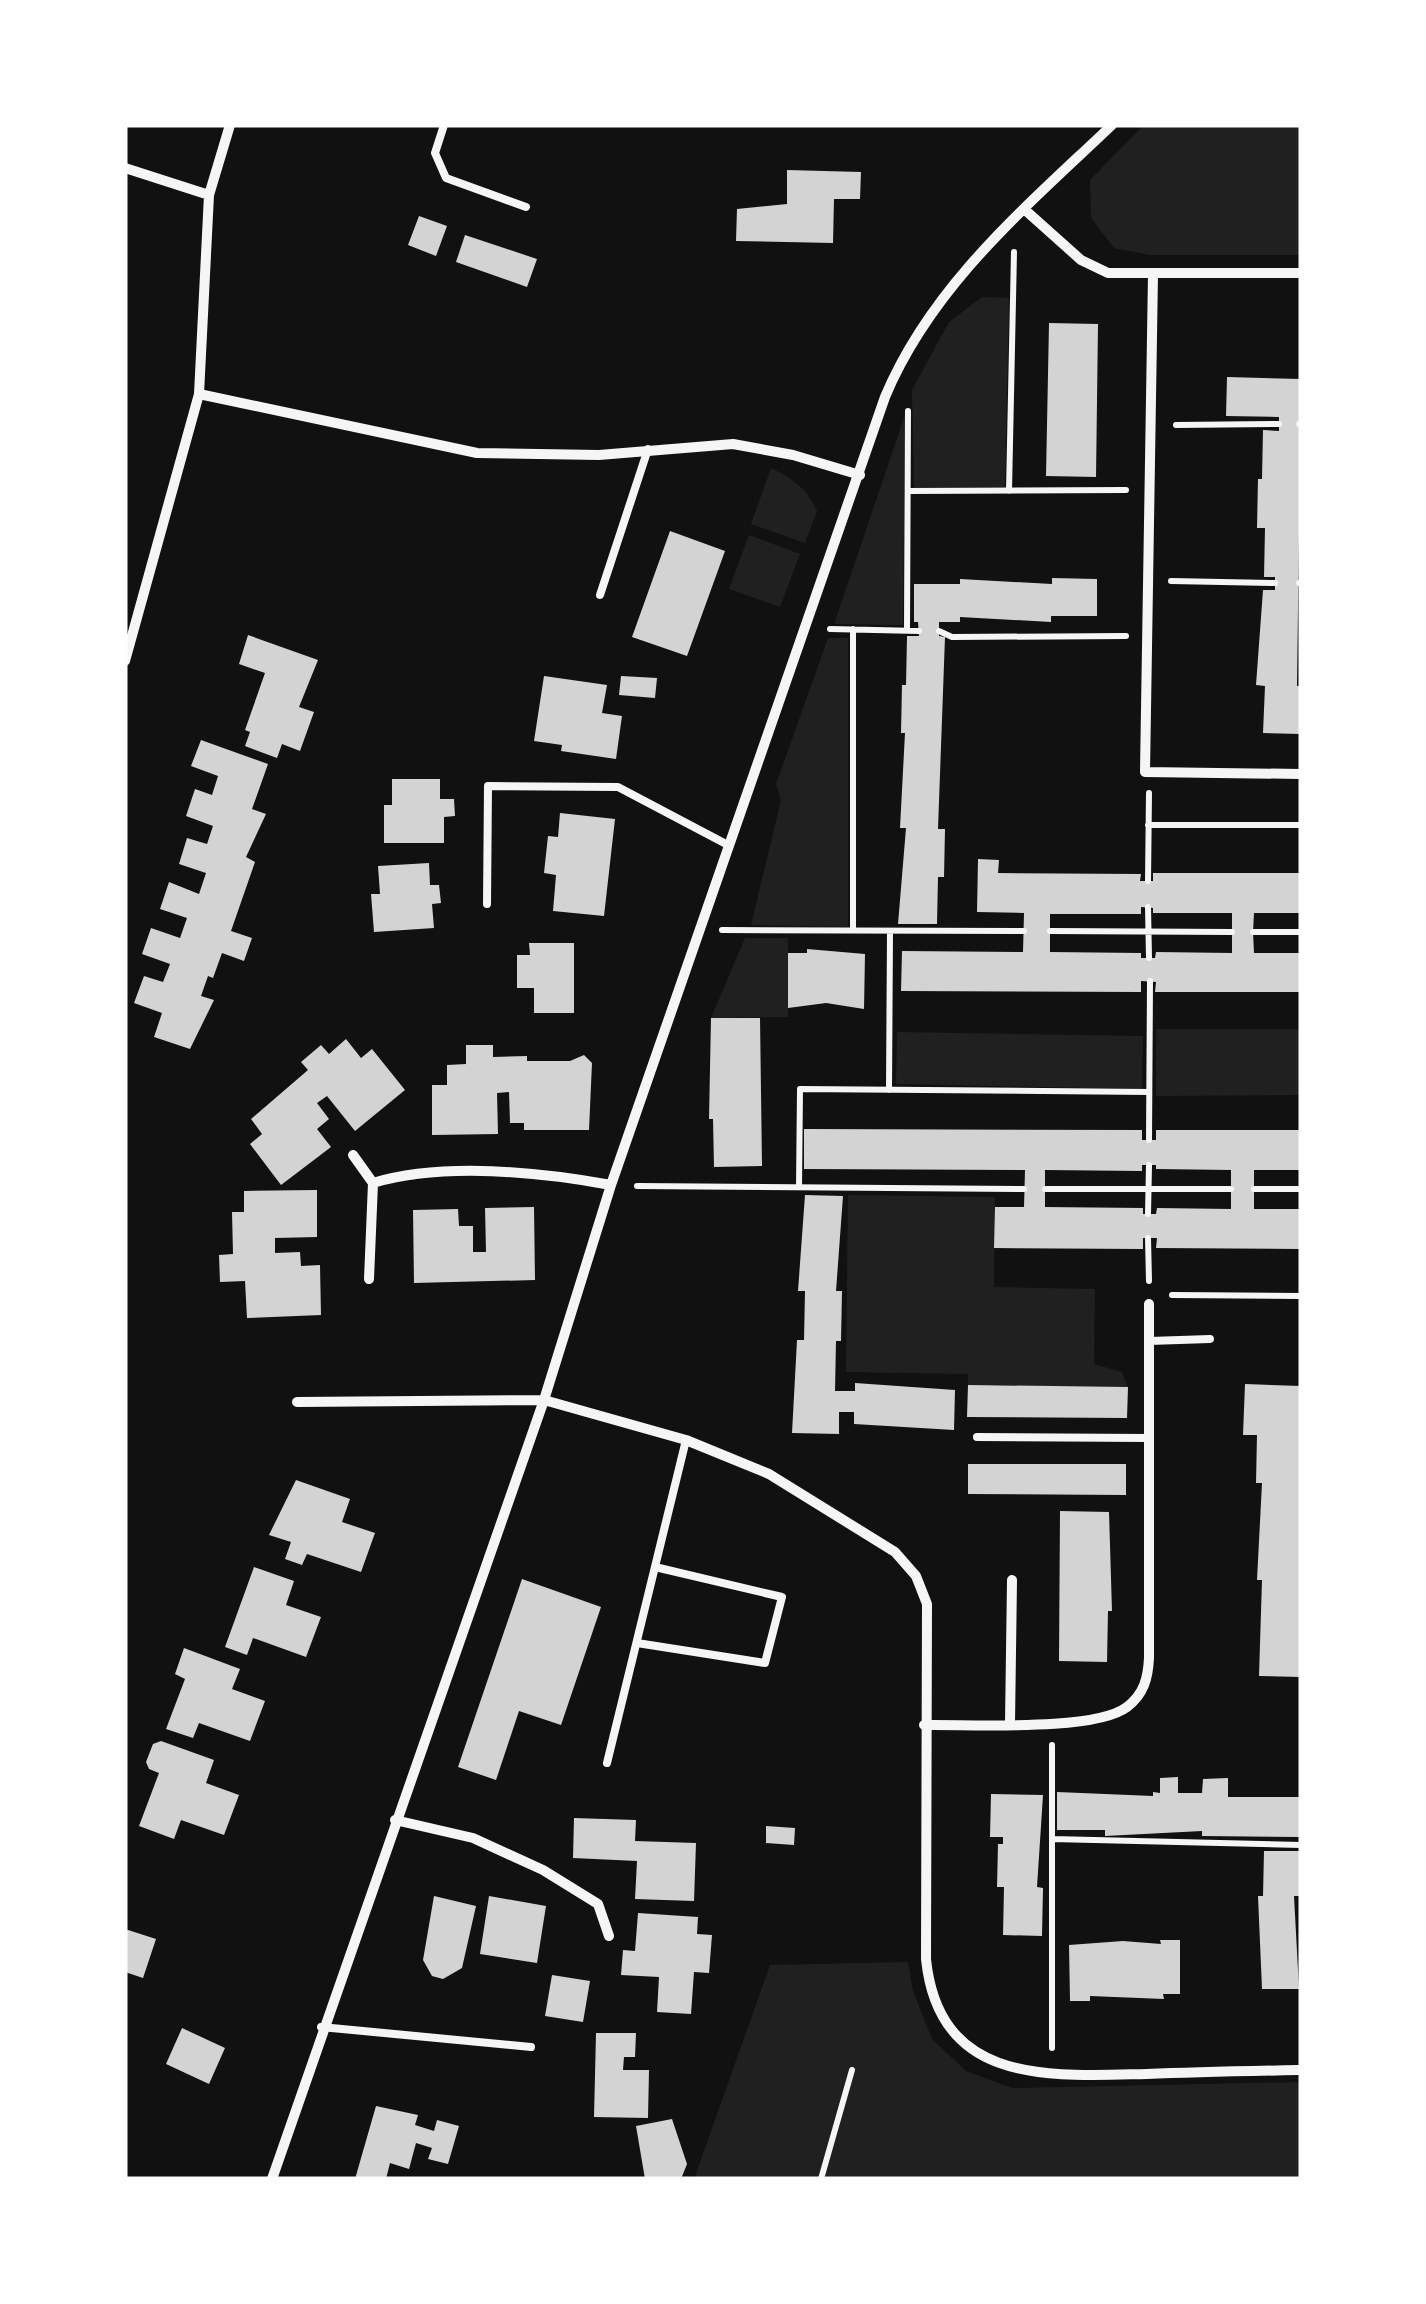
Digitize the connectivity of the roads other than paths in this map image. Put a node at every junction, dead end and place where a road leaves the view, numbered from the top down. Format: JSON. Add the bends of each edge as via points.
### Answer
{"nodes":[{"id":1,"x":230,"y":125,"type":"edge"},
{"id":2,"x":444,"y":125,"type":"edge"},
{"id":3,"x":1112,"y":125,"type":"edge"},
{"id":4,"x":125,"y":168,"type":"edge"},
{"id":5,"x":210,"y":196,"type":"junction"},
{"id":6,"x":526,"y":207,"type":"dead end"},
{"id":7,"x":1024,"y":208,"type":"junction"},
{"id":8,"x":1301,"y":273,"type":"edge"},
{"id":9,"x":1153,"y":274,"type":"junction"},
{"id":10,"x":199,"y":394,"type":"junction"},
{"id":11,"x":648,"y":449,"type":"junction"},
{"id":12,"x":860,"y":475,"type":"junction"},
{"id":13,"x":600,"y":595,"type":"dead end"},
{"id":14,"x":125,"y":662,"type":"edge"},
{"id":15,"x":1301,"y":774,"type":"edge"},
{"id":16,"x":728,"y":845,"type":"junction"},
{"id":17,"x":487,"y":904,"type":"dead end"},
{"id":18,"x":353,"y":1154,"type":"dead end"},
{"id":19,"x":373,"y":1183,"type":"junction"},
{"id":20,"x":611,"y":1185,"type":"junction"},
{"id":21,"x":369,"y":1279,"type":"dead end"},
{"id":22,"x":1149,"y":1300,"type":"road end"},
{"id":23,"x":1210,"y":1339,"type":"dead end"},
{"id":24,"x":1149,"y":1341,"type":"junction"},
{"id":25,"x":544,"y":1400,"type":"junction"},
{"id":26,"x":297,"y":1402,"type":"dead end"},
{"id":27,"x":977,"y":1437,"type":"dead end"},
{"id":28,"x":1149,"y":1438,"type":"junction"},
{"id":29,"x":686,"y":1440,"type":"junction"},
{"id":30,"x":655,"y":1567,"type":"junction"},
{"id":31,"x":1012,"y":1580,"type":"dead end"},
{"id":32,"x":637,"y":1643,"type":"junction"},
{"id":33,"x":1010,"y":1724,"type":"junction"},
{"id":34,"x":924,"y":1725,"type":"junction"},
{"id":35,"x":608,"y":1763,"type":"dead end"},
{"id":36,"x":395,"y":1820,"type":"junction"},
{"id":37,"x":609,"y":1936,"type":"dead end"},
{"id":38,"x":322,"y":2027,"type":"junction"},
{"id":39,"x":532,"y":2046,"type":"dead end"},
{"id":40,"x":1301,"y":2070,"type":"edge"},
{"id":41,"x":272,"y":2179,"type":"edge"}],
"edges":[{"from":1,"to":5,"type":"street"},
{"from":2,"to":6,"type":"lane","via":[[435,153],[446,178]]},
{"from":3,"to":7,"type":"street"},
{"from":4,"to":5,"type":"street"},
{"from":5,"to":10,"type":"street"},
{"from":7,"to":9,"type":"street","via":[[1081,260],[1108,273]]},
{"from":7,"to":12,"type":"street","via":[[968,266],[912,340],[884,397]]},
{"from":8,"to":9,"type":"street"},
{"from":9,"to":15,"type":"street","via":[[1145,772]]},
{"from":10,"to":11,"type":"street","via":[[477,452],[552,456]]},
{"from":10,"to":14,"type":"street"},
{"from":11,"to":12,"type":"street","via":[[734,444]]},
{"from":11,"to":13,"type":"lane"},
{"from":12,"to":16,"type":"street"},
{"from":16,"to":17,"type":"lane","via":[[618,786],[488,786]]},
{"from":16,"to":20,"type":"street"},
{"from":18,"to":19,"type":"street"},
{"from":19,"to":20,"type":"street","via":[[395,1176],[518,1172]]},
{"from":19,"to":21,"type":"street"},
{"from":20,"to":25,"type":"street"},
{"from":22,"to":24,"type":"street"},
{"from":23,"to":24,"type":"lane"},
{"from":24,"to":28,"type":"street"},
{"from":25,"to":26,"type":"street"},
{"from":25,"to":29,"type":"street"},
{"from":25,"to":36,"type":"street"},
{"from":27,"to":28,"type":"lane"},
{"from":28,"to":33,"type":"street","via":[[1148,1678],[1142,1692],[1112,1715]]},
{"from":29,"to":30,"type":"lane"},
{"from":29,"to":34,"type":"street","via":[[814,1499],[894,1552],[916,1576],[927,1604]]},
{"from":30,"to":32,"type":"lane"},
{"from":30,"to":32,"type":"lane","via":[[782,1597],[765,1664]]},
{"from":31,"to":33,"type":"street"},
{"from":32,"to":35,"type":"lane"},
{"from":33,"to":34,"type":"street"},
{"from":34,"to":40,"type":"street","via":[[926,1959],[932,1996],[956,2034],[987,2058],[1052,2076]]},
{"from":36,"to":37,"type":"street","via":[[473,1838],[543,1870],[598,1904]]},
{"from":36,"to":38,"type":"street"},
{"from":38,"to":39,"type":"lane"},
{"from":38,"to":41,"type":"street"}]}
